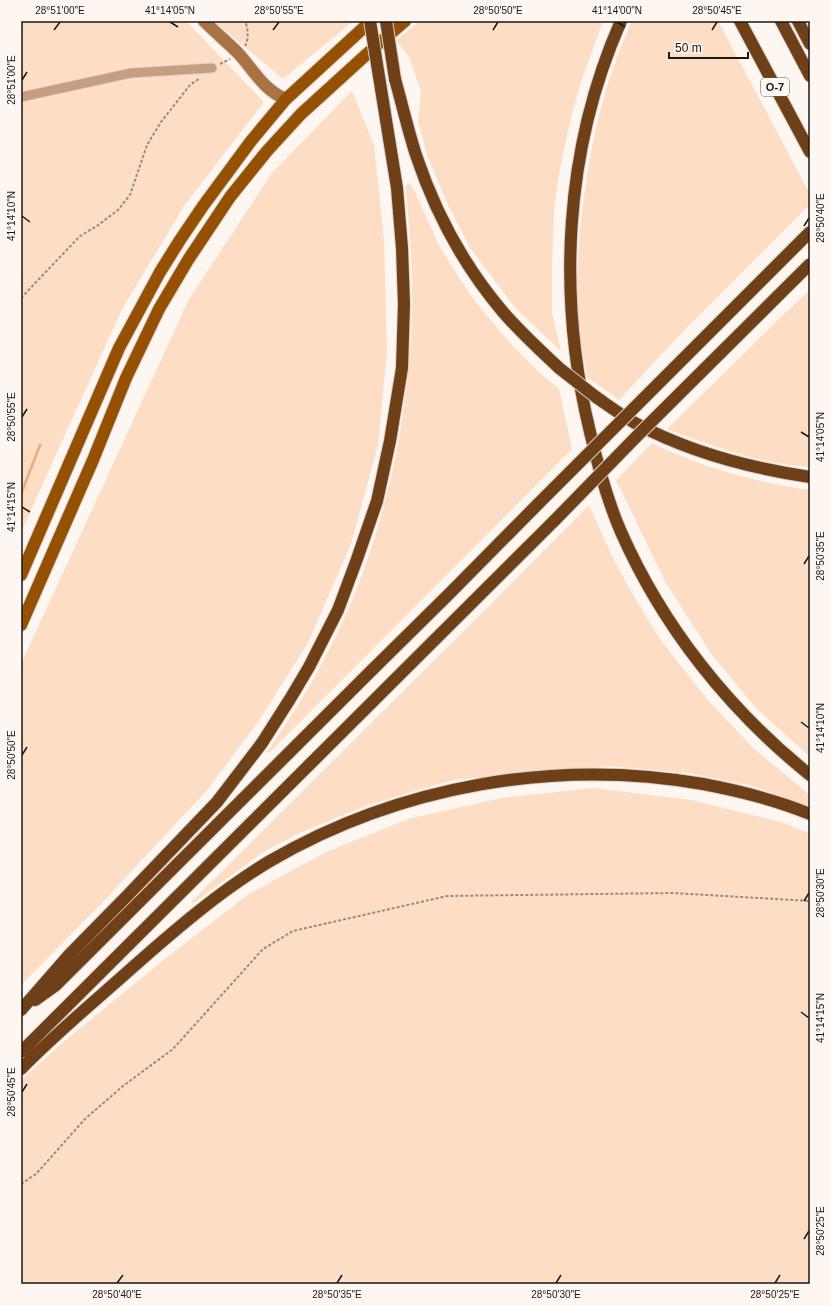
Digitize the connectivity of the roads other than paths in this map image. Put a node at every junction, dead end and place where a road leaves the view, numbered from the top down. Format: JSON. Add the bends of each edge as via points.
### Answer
{"nodes":[{"id":1,"x":204,"y":21,"type":"edge"},
{"id":2,"x":371,"y":21,"type":"edge"},
{"id":3,"x":386,"y":21,"type":"edge"},
{"id":4,"x":405,"y":21,"type":"edge"},
{"id":5,"x":622,"y":21,"type":"edge"},
{"id":6,"x":740,"y":21,"type":"edge"},
{"id":7,"x":781,"y":21,"type":"edge"},
{"id":8,"x":798,"y":21,"type":"edge"},
{"id":9,"x":810,"y":44,"type":"edge"},
{"id":10,"x":212,"y":68,"type":"road end"},
{"id":11,"x":810,"y":76,"type":"edge"},
{"id":12,"x":21,"y":97,"type":"edge"},
{"id":13,"x":286,"y":99,"type":"junction"},
{"id":14,"x":301,"y":114,"type":"junction"},
{"id":15,"x":810,"y":152,"type":"edge"},
{"id":16,"x":810,"y":232,"type":"edge"},
{"id":17,"x":810,"y":264,"type":"edge"},
{"id":18,"x":810,"y":477,"type":"edge"},
{"id":19,"x":21,"y":575,"type":"edge"},
{"id":20,"x":21,"y":625,"type":"edge"},
{"id":21,"x":810,"y":775,"type":"edge"},
{"id":22,"x":810,"y":814,"type":"edge"},
{"id":23,"x":21,"y":1009,"type":"edge"},
{"id":24,"x":21,"y":1052,"type":"edge"},
{"id":25,"x":21,"y":1069,"type":"edge"}],
"edges":[{"from":1,"to":13,"type":"street","via":[[238,54],[273,81]]},
{"from":2,"to":13,"type":"main road"},
{"from":2,"to":23,"type":"highway","bridge":true,"via":[[397,188],[404,304],[402,368],[390,441],[377,501],[357,559],[338,610],[309,667],[262,743],[217,802],[69,955]]},
{"from":3,"to":18,"type":"highway","bridge":true,"via":[[395,79],[417,156],[439,211],[474,272],[503,312],[559,368],[596,398],[633,422],[694,450],[783,473]]},
{"from":4,"to":14,"type":"main road"},
{"from":5,"to":21,"type":"highway","via":[[604,64],[586,125],[577,173],[571,239],[570,303],[573,343],[592,443],[605,492],[622,532],[646,582],[672,625],[725,695],[758,730]]},
{"from":6,"to":15,"type":"highway","number":"O-7"},
{"from":7,"to":11,"type":"highway"},
{"from":8,"to":9,"type":"highway"},
{"from":10,"to":12,"type":"street","via":[[131,73]]},
{"from":13,"to":14,"type":"main road"},
{"from":13,"to":19,"type":"main road","via":[[203,206],[141,306],[119,348]]},
{"from":14,"to":20,"type":"main road","via":[[230,197],[191,254],[160,309],[126,378]]},
{"from":16,"to":23,"type":"highway","bridge":true,"via":[[56,985]]},
{"from":17,"to":24,"type":"highway","bridge":true},
{"from":22,"to":25,"type":"highway","via":[[752,794],[673,779],[623,775],[579,774],[501,781],[434,794],[400,804],[356,819],[300,845],[268,862],[219,895],[75,1018]]}]}
